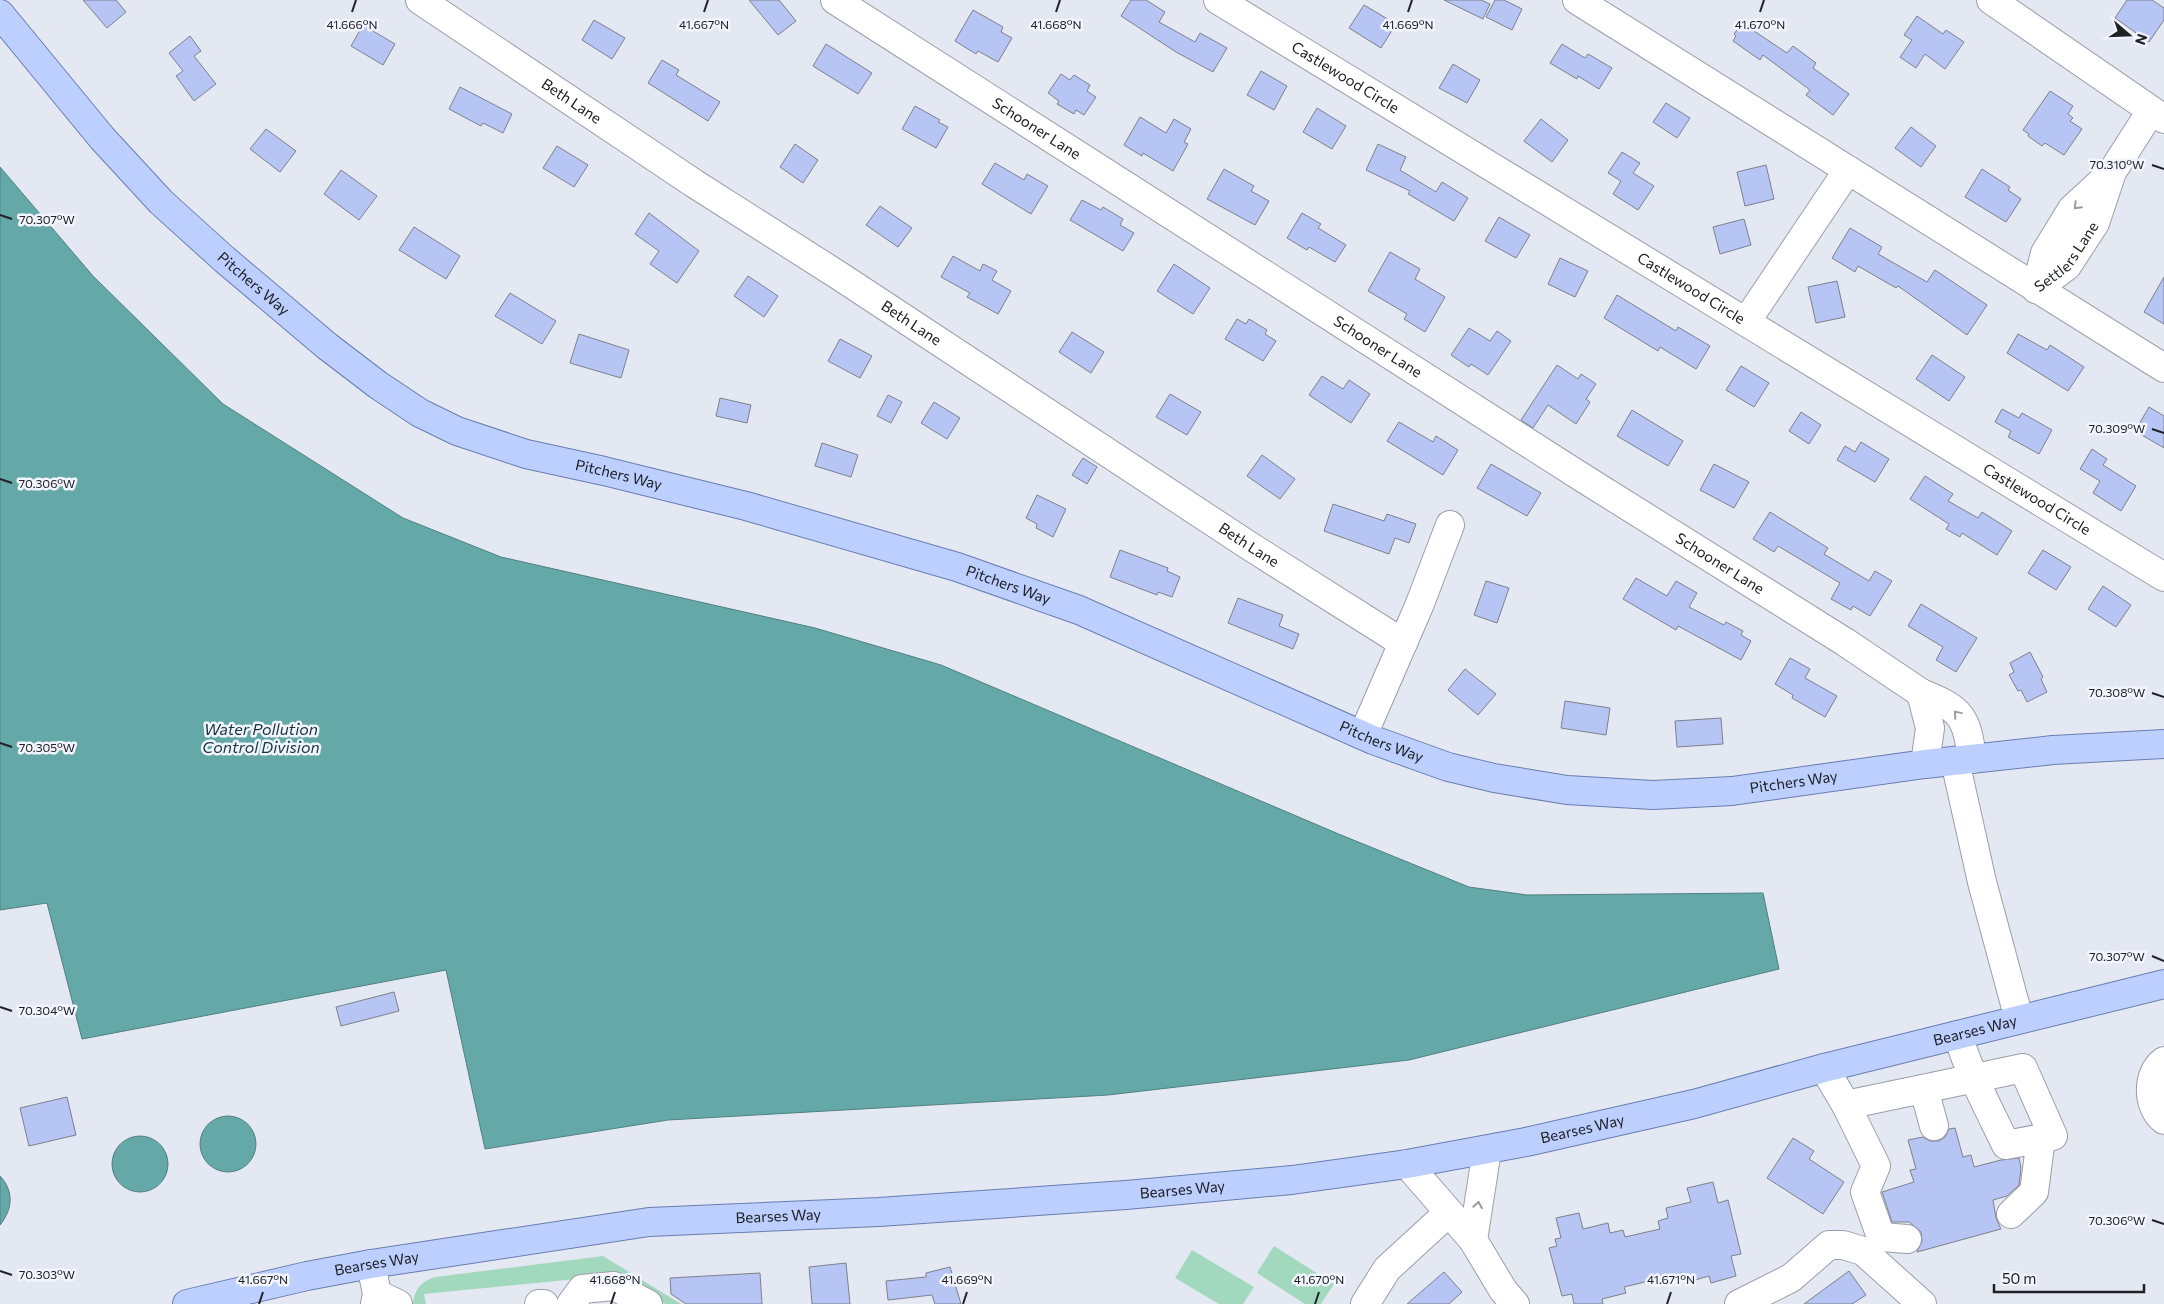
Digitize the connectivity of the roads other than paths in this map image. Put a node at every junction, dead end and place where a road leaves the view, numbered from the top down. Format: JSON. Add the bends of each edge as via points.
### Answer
{"nodes":[{"id":1,"x":420,"y":0,"type":"edge"},
{"id":2,"x":835,"y":0,"type":"edge"},
{"id":3,"x":1218,"y":0,"type":"edge"},
{"id":4,"x":1577,"y":0,"type":"edge"},
{"id":5,"x":1991,"y":0,"type":"edge"},
{"id":6,"x":0,"y":14,"type":"edge"},
{"id":7,"x":2157,"y":115,"type":"edge"},
{"id":8,"x":1848,"y":170,"type":"junction"},
{"id":9,"x":2036,"y":289,"type":"junction"},
{"id":10,"x":1746,"y":322,"type":"junction"},
{"id":11,"x":2164,"y":368,"type":"edge"},
{"id":12,"x":1450,"y":525,"type":"dead end"},
{"id":13,"x":2164,"y":577,"type":"edge"},
{"id":14,"x":1403,"y":643,"type":"junction"},
{"id":15,"x":1921,"y":693,"type":"junction"},
{"id":16,"x":1364,"y":735,"type":"junction"},
{"id":17,"x":2164,"y":744,"type":"edge"},
{"id":18,"x":1963,"y":760,"type":"junction"},
{"id":19,"x":1925,"y":764,"type":"junction"},
{"id":20,"x":2164,"y":984,"type":"edge"},
{"id":21,"x":2020,"y":1020,"type":"junction"},
{"id":22,"x":1958,"y":1035,"type":"junction"},
{"id":23,"x":2164,"y":1061,"type":"edge"},
{"id":24,"x":1824,"y":1068,"type":"junction"},
{"id":25,"x":1975,"y":1079,"type":"junction"},
{"id":26,"x":1924,"y":1089,"type":"junction"},
{"id":27,"x":1846,"y":1105,"type":"junction"},
{"id":28,"x":2164,"y":1120,"type":"edge"},
{"id":29,"x":1934,"y":1126,"type":"dead end"},
{"id":30,"x":2040,"y":1138,"type":"junction"},
{"id":31,"x":1487,"y":1150,"type":"junction"},
{"id":32,"x":1407,"y":1164,"type":"junction"},
{"id":33,"x":1448,"y":1213,"type":"junction"},
{"id":34,"x":2011,"y":1214,"type":"dead end"},
{"id":35,"x":1907,"y":1239,"type":"dead end"},
{"id":36,"x":1472,"y":1240,"type":"junction"},
{"id":37,"x":370,"y":1264,"type":"junction"},
{"id":38,"x":383,"y":1301,"type":"edge"},
{"id":39,"x":187,"y":1304,"type":"edge"},
{"id":40,"x":538,"y":1304,"type":"edge"},
{"id":41,"x":544,"y":1304,"type":"edge"},
{"id":42,"x":571,"y":1304,"type":"edge"},
{"id":43,"x":648,"y":1304,"type":"edge"},
{"id":44,"x":1365,"y":1304,"type":"edge"},
{"id":45,"x":1514,"y":1304,"type":"edge"},
{"id":46,"x":1739,"y":1304,"type":"edge"},
{"id":47,"x":1922,"y":1304,"type":"edge"}],
"edges":[{"from":1,"to":14,"type":"street","name":"Beth Lane","via":[[1231,535]]},
{"from":2,"to":15,"type":"street","name":"Schooner Lane"},
{"from":3,"to":10,"type":"street","name":"Castlewood Circle"},
{"from":4,"to":8,"type":"street"},
{"from":5,"to":7,"type":"street","name":"Settlers Lane"},
{"from":6,"to":16,"type":"main road","name":"Pitchers Way","via":[[102,138],[161,202],[224,260],[327,346],[378,386],[420,413],[457,430],[526,454],[746,506],[957,567],[1079,610]]},
{"from":7,"to":9,"type":"street","name":"Settlers Lane","via":[[2112,172],[2072,209],[2045,253]]},
{"from":8,"to":9,"type":"street"},
{"from":8,"to":10,"type":"street"},
{"from":9,"to":11,"type":"street"},
{"from":10,"to":13,"type":"street","name":"Castlewood Circle"},
{"from":12,"to":14,"type":"street"},
{"from":14,"to":16,"type":"street"},
{"from":18,"to":15,"type":"street","name":"Schooner Lane","one_way":true,"via":[[1969,732],[1962,719],[1953,708]]},
{"from":15,"to":19,"type":"street","via":[[1930,728]]},
{"from":16,"to":19,"type":"main road","name":"Pitchers Way","via":[[1472,773],[1567,790],[1632,794],[1732,790]]},
{"from":17,"to":18,"type":"main road","name":"Pitchers Way"},
{"from":18,"to":19,"type":"main road","name":"Pitchers Way"},
{"from":18,"to":21,"type":"street","name":"Schooner Lane","via":[[1982,882]]},
{"from":20,"to":21,"type":"main road","name":"Bearses Way"},
{"from":21,"to":22,"type":"main road","name":"Bearses Way"},
{"from":22,"to":24,"type":"main road","name":"Bearses Way"},
{"from":22,"to":25,"type":"street"},
{"from":23,"to":28,"type":"street","via":[[2155,1070],[2150,1088]]},
{"from":24,"to":27,"type":"street"},
{"from":24,"to":31,"type":"main road","name":"Bearses Way","via":[[1694,1104]]},
{"from":25,"to":26,"type":"street"},
{"from":25,"to":30,"type":"street","via":[[2006,1144]]},
{"from":25,"to":30,"type":"street","via":[[2023,1068],[2053,1136]]},
{"from":26,"to":27,"type":"street"},
{"from":26,"to":29,"type":"street"},
{"from":27,"to":35,"type":"street","via":[[1876,1166],[1865,1192],[1881,1237]]},
{"from":30,"to":34,"type":"street","via":[[2034,1192]]},
{"from":31,"to":32,"type":"main road","name":"Bearses Way"},
{"from":36,"to":31,"type":"street","one_way":true},
{"from":32,"to":33,"type":"street"},
{"from":32,"to":37,"type":"main road","name":"Bearses Way","via":[[1292,1180],[1126,1195],[879,1212],[649,1222]]},
{"from":33,"to":36,"type":"street"},
{"from":33,"to":44,"type":"street","via":[[1387,1269]]},
{"from":36,"to":45,"type":"street"},
{"from":37,"to":38,"type":"street"},
{"from":37,"to":39,"type":"main road","name":"Bearses Way"},
{"from":40,"to":41,"type":"street"},
{"from":42,"to":43,"type":"street","via":[[582,1288],[614,1286]]},
{"from":46,"to":47,"type":"street","via":[[1791,1278],[1828,1245],[1843,1245],[1863,1251]]}]}
